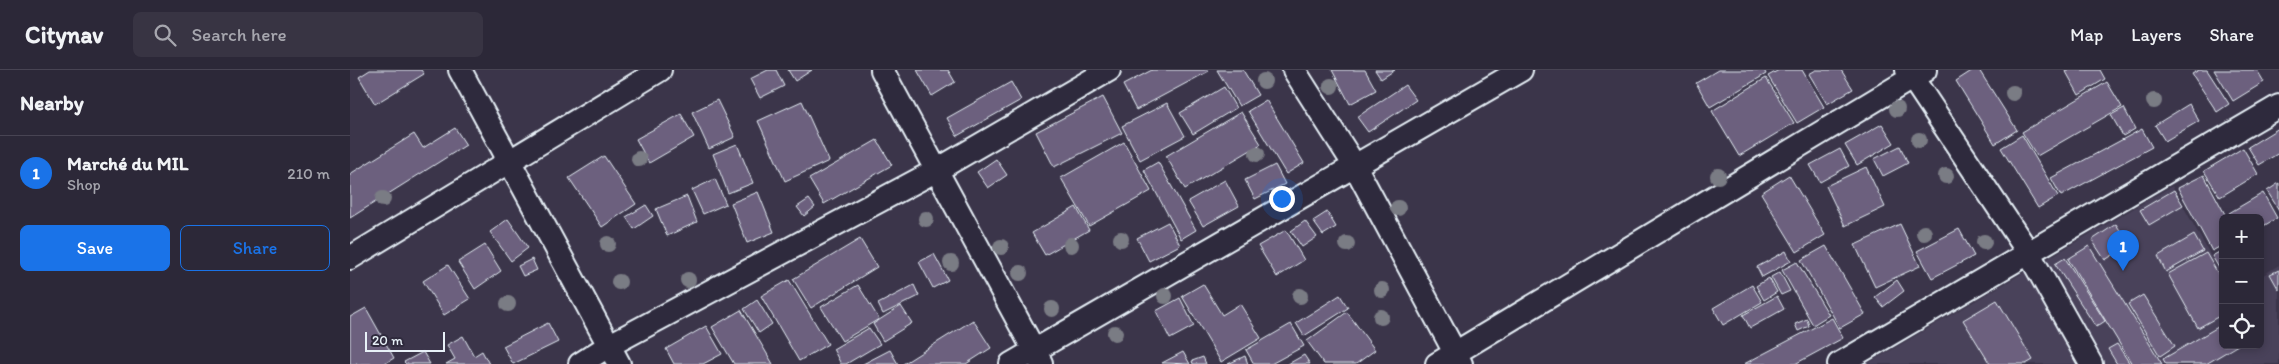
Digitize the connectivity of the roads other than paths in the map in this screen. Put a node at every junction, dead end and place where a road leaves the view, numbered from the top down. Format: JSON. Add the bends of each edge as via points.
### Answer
{"nodes":[{"id":1,"x":460,"y":70,"type":"edge"},
{"id":2,"x":660,"y":70,"type":"edge"},
{"id":3,"x":882,"y":70,"type":"edge"},
{"id":4,"x":1109,"y":70,"type":"edge"},
{"id":5,"x":1294,"y":70,"type":"edge"},
{"id":6,"x":1521,"y":70,"type":"edge"},
{"id":7,"x":1915,"y":73,"type":"edge"},
{"id":8,"x":2279,"y":106,"type":"edge"},
{"id":9,"x":510,"y":161,"type":"junction"},
{"id":10,"x":1355,"y":166,"type":"junction"},
{"id":11,"x":937,"y":170,"type":"junction"},
{"id":12,"x":2028,"y":252,"type":"junction"},
{"id":13,"x":350,"y":258,"type":"edge"},
{"id":14,"x":614,"y":355,"type":"edge"},
{"id":15,"x":1038,"y":357,"type":"edge"},
{"id":16,"x":1451,"y":361,"type":"edge"},
{"id":17,"x":580,"y":364,"type":"edge"},
{"id":18,"x":1011,"y":364,"type":"edge"},
{"id":19,"x":1839,"y":364,"type":"edge"},
{"id":20,"x":2091,"y":364,"type":"edge"}],
"edges":[{"from":1,"to":9,"type":"street"},
{"from":2,"to":9,"type":"street"},
{"from":3,"to":11,"type":"street"},
{"from":4,"to":11,"type":"street"},
{"from":5,"to":10,"type":"street"},
{"from":6,"to":10,"type":"street"},
{"from":7,"to":12,"type":"street"},
{"from":7,"to":16,"type":"street"},
{"from":8,"to":12,"type":"street"},
{"from":9,"to":13,"type":"street"},
{"from":9,"to":14,"type":"street"},
{"from":10,"to":15,"type":"street"},
{"from":10,"to":16,"type":"street"},
{"from":11,"to":14,"type":"street"},
{"from":11,"to":15,"type":"street"},
{"from":12,"to":19,"type":"street"},
{"from":12,"to":20,"type":"street"},
{"from":14,"to":17,"type":"street"},
{"from":15,"to":18,"type":"street"}]}
